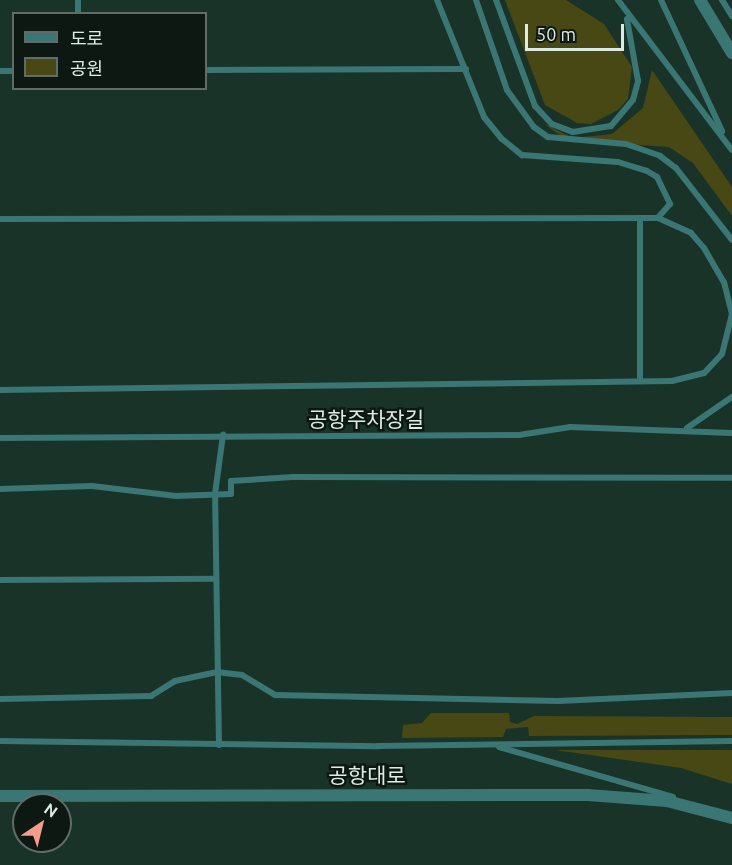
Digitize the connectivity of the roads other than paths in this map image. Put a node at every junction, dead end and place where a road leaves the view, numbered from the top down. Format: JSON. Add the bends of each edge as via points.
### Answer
{"nodes":[{"id":1,"x":438,"y":0,"type":"edge"},
{"id":2,"x":476,"y":0,"type":"edge"},
{"id":3,"x":496,"y":0,"type":"edge"},
{"id":4,"x":617,"y":0,"type":"edge"},
{"id":5,"x":661,"y":0,"type":"edge"},
{"id":6,"x":700,"y":0,"type":"edge"},
{"id":7,"x":722,"y":0,"type":"edge"},
{"id":8,"x":732,"y":16,"type":"edge"},
{"id":9,"x":627,"y":19,"type":"junction"},
{"id":10,"x":732,"y":52,"type":"edge"},
{"id":11,"x":466,"y":69,"type":"junction"},
{"id":12,"x":207,"y":70,"type":"edge"},
{"id":13,"x":727,"y":142,"type":"junction"},
{"id":14,"x":732,"y":150,"type":"edge"},
{"id":15,"x":640,"y":218,"type":"junction"},
{"id":16,"x":658,"y":218,"type":"junction"},
{"id":17,"x":0,"y":219,"type":"edge"},
{"id":18,"x":732,"y":240,"type":"edge"},
{"id":19,"x":640,"y":381,"type":"junction"},
{"id":20,"x":0,"y":390,"type":"edge"},
{"id":21,"x":732,"y":397,"type":"edge"},
{"id":22,"x":687,"y":428,"type":"junction"},
{"id":23,"x":732,"y":433,"type":"edge"},
{"id":24,"x":223,"y":435,"type":"junction"},
{"id":25,"x":0,"y":438,"type":"edge"},
{"id":26,"x":732,"y":478,"type":"edge"},
{"id":27,"x":0,"y":489,"type":"edge"},
{"id":28,"x":215,"y":494,"type":"junction"},
{"id":29,"x":216,"y":579,"type":"junction"},
{"id":30,"x":0,"y":580,"type":"edge"},
{"id":31,"x":218,"y":672,"type":"junction"},
{"id":32,"x":732,"y":693,"type":"edge"},
{"id":33,"x":0,"y":699,"type":"edge"},
{"id":34,"x":0,"y":741,"type":"edge"},
{"id":35,"x":732,"y":741,"type":"edge"},
{"id":36,"x":219,"y":745,"type":"junction"},
{"id":37,"x":492,"y":745,"type":"junction"},
{"id":38,"x":0,"y":796,"type":"edge"},
{"id":39,"x":705,"y":809,"type":"junction"},
{"id":40,"x":732,"y":818,"type":"edge"}],
"edges":[{"from":1,"to":11,"type":"lane"},
{"from":2,"to":18,"type":"lane","via":[[507,90],[534,128],[548,137],[626,144],[660,156],[676,168]]},
{"from":3,"to":9,"type":"lane","via":[[535,106],[552,124],[573,132],[611,126],[633,100],[637,73]]},
{"from":4,"to":9,"type":"lane"},
{"from":5,"to":13,"type":"lane"},
{"from":6,"to":10,"type":"street"},
{"from":7,"to":8,"type":"lane"},
{"from":9,"to":13,"type":"lane"},
{"from":11,"to":12,"type":"lane"},
{"from":11,"to":16,"type":"lane","via":[[484,117],[522,155],[637,166],[657,177],[666,191],[670,204]]},
{"from":13,"to":14,"type":"lane"},
{"from":15,"to":16,"type":"lane"},
{"from":15,"to":17,"type":"lane"},
{"from":15,"to":19,"type":"lane"},
{"from":16,"to":19,"type":"lane","via":[[691,233],[704,248],[724,282],[731,333],[704,373]]},
{"from":19,"to":20,"type":"lane"},
{"from":21,"to":22,"type":"lane"},
{"from":22,"to":23,"type":"lane","name":"공항주차장길"},
{"from":22,"to":24,"type":"lane","name":"공항주차장길","via":[[570,427],[519,435]]},
{"from":24,"to":25,"type":"lane","name":"공항주차장길"},
{"from":24,"to":28,"type":"lane"},
{"from":26,"to":28,"type":"lane","via":[[293,477],[231,481],[231,494]]},
{"from":27,"to":28,"type":"lane","via":[[92,486]]},
{"from":28,"to":29,"type":"lane"},
{"from":29,"to":30,"type":"lane"},
{"from":29,"to":31,"type":"lane"},
{"from":31,"to":32,"type":"lane","via":[[242,675],[275,695],[558,701]]},
{"from":31,"to":33,"type":"lane","via":[[175,681],[151,696]]},
{"from":31,"to":36,"type":"lane"},
{"from":34,"to":36,"type":"lane"},
{"from":35,"to":37,"type":"lane","via":[[583,739]]},
{"from":36,"to":37,"type":"lane"},
{"from":37,"to":39,"type":"lane","via":[[634,782]]},
{"from":38,"to":39,"type":"street","name":"공항대로","via":[[588,795]]},
{"from":39,"to":40,"type":"street","name":"공항대로"}]}
